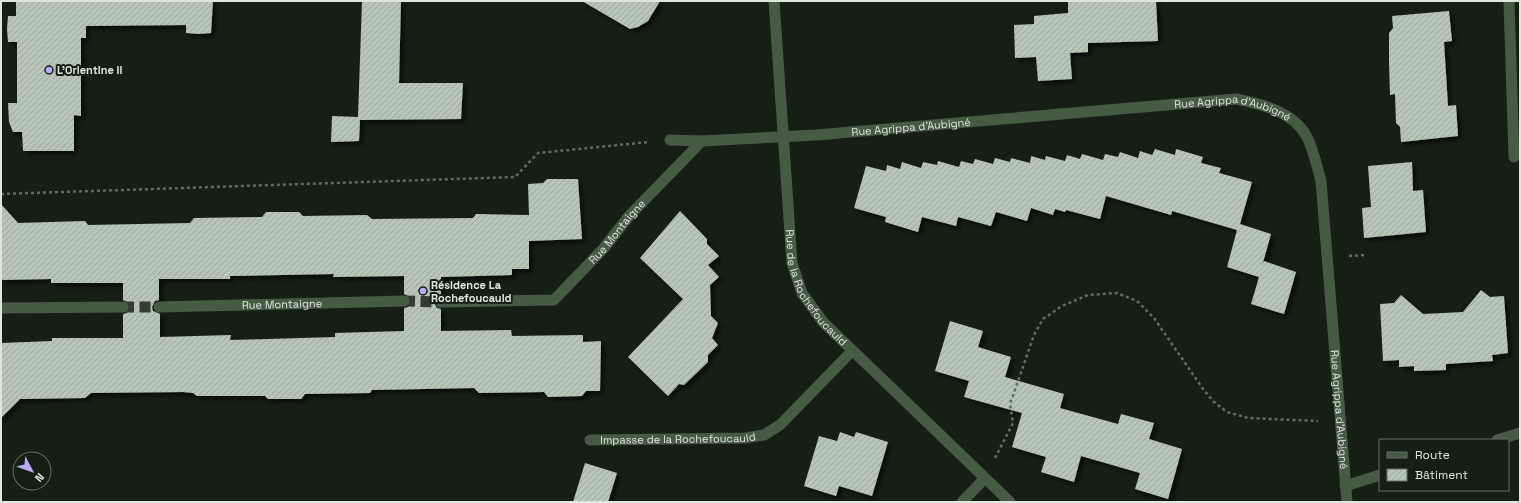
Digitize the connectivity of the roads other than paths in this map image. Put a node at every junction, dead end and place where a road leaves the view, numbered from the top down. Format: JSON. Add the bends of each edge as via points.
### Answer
{"nodes":[{"id":1,"x":774,"y":1,"type":"edge"},
{"id":2,"x":1509,"y":1,"type":"edge"},
{"id":3,"x":783,"y":137,"type":"junction"},
{"id":4,"x":670,"y":140,"type":"road end"},
{"id":5,"x":702,"y":141,"type":"junction"},
{"id":6,"x":1514,"y":157,"type":"dead end"},
{"id":7,"x":404,"y":301,"type":"tunnel mouth"},
{"id":8,"x":441,"y":302,"type":"tunnel mouth"},
{"id":9,"x":123,"y":307,"type":"tunnel mouth"},
{"id":10,"x":160,"y":307,"type":"tunnel mouth"},
{"id":11,"x":1,"y":308,"type":"edge"},
{"id":12,"x":852,"y":351,"type":"junction"},
{"id":13,"x":1520,"y":433,"type":"edge"},
{"id":14,"x":1500,"y":439,"type":"edge"},
{"id":15,"x":590,"y":440,"type":"dead end"},
{"id":16,"x":1379,"y":475,"type":"edge"},
{"id":17,"x":985,"y":478,"type":"junction"},
{"id":18,"x":1345,"y":486,"type":"junction"},
{"id":19,"x":962,"y":502,"type":"edge"},
{"id":20,"x":1010,"y":502,"type":"edge"},
{"id":21,"x":1347,"y":502,"type":"edge"}],
"edges":[{"from":1,"to":3,"type":"street","name":"Rue de la Rochefoucauld"},
{"from":2,"to":6,"type":"street"},
{"from":3,"to":5,"type":"street"},
{"from":3,"to":12,"type":"street","name":"Rue de la Rochefoucauld","via":[[792,263],[802,293],[823,322]]},
{"from":3,"to":18,"type":"street","name":"Rue Agrippa d'Aubigné","via":[[1236,99],[1262,104],[1289,117],[1307,136],[1321,181]]},
{"from":4,"to":5,"type":"street"},
{"from":5,"to":8,"type":"street","name":"Rue Montaigne","via":[[629,216],[604,248],[554,300]]},
{"from":7,"to":10,"type":"street","name":"Rue Montaigne"},
{"from":9,"to":11,"type":"street"},
{"from":12,"to":15,"type":"street","name":"Impasse de la Rochefoucauld","via":[[780,425],[764,435],[745,438]]},
{"from":12,"to":17,"type":"street","name":"Rue de la Rochefoucauld"},
{"from":13,"to":14,"type":"street"},
{"from":16,"to":18,"type":"street"},
{"from":17,"to":19,"type":"street"},
{"from":17,"to":20,"type":"street","name":"Rue de la Rochefoucauld"},
{"from":18,"to":21,"type":"street","name":"Rue Agrippa d'Aubigné"}]}
